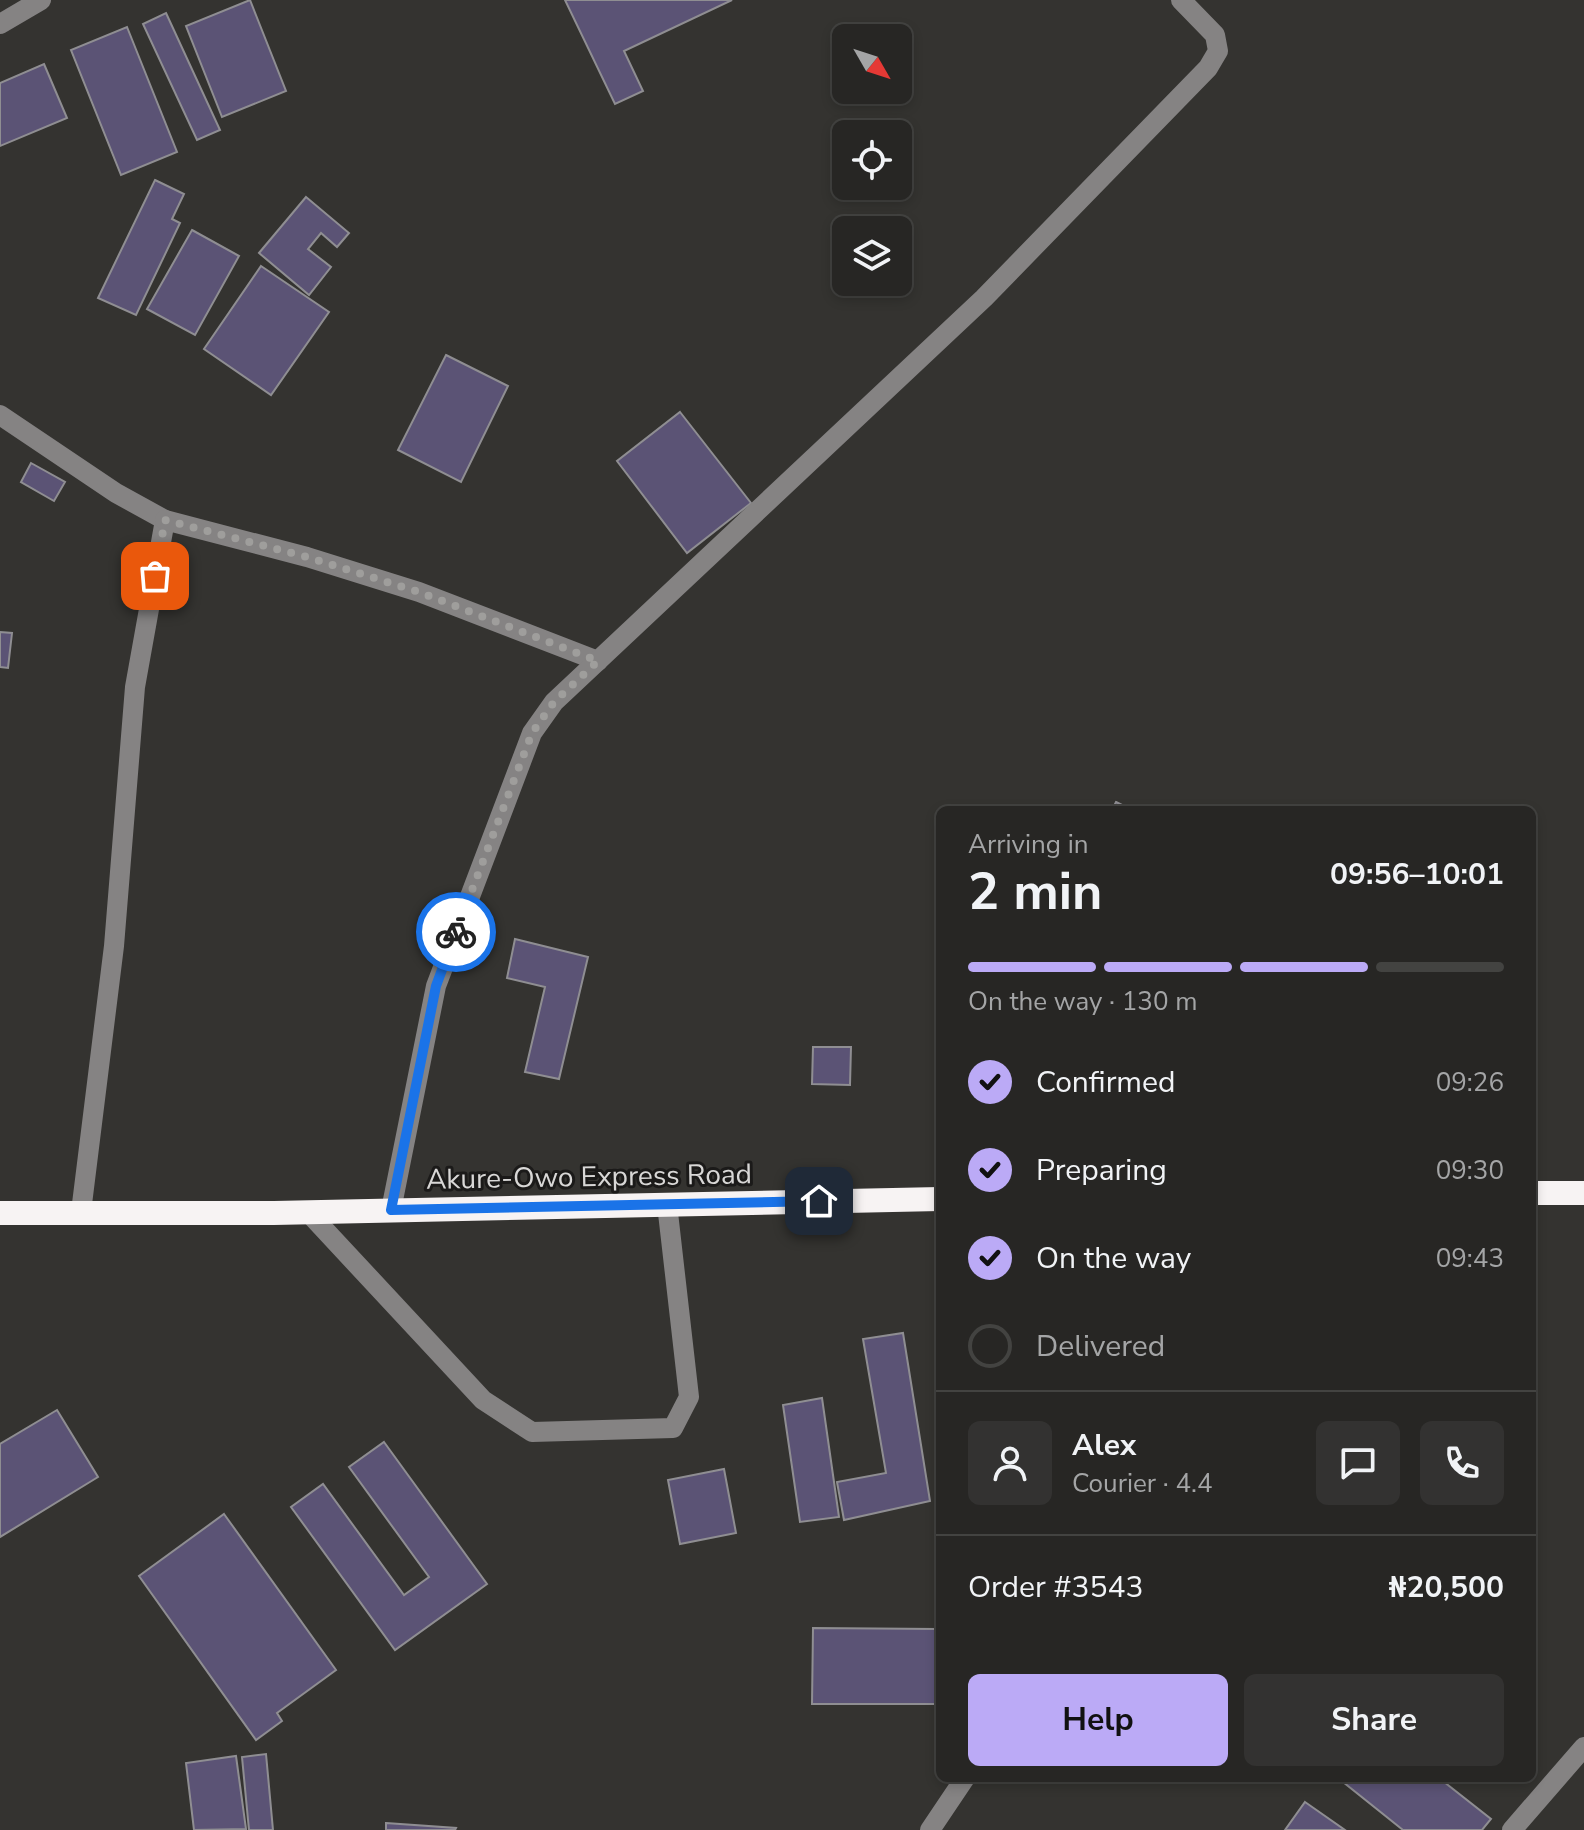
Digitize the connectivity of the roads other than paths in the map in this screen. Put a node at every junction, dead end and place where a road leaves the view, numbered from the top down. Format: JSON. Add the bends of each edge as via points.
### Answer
{"nodes":[{"id":1,"x":41,"y":0,"type":"edge"},
{"id":2,"x":1181,"y":0,"type":"edge"},
{"id":3,"x":0,"y":24,"type":"edge"},
{"id":4,"x":0,"y":415,"type":"edge"},
{"id":5,"x":165,"y":520,"type":"junction"},
{"id":6,"x":598,"y":661,"type":"junction"},
{"id":7,"x":1536,"y":1193,"type":"edge"},
{"id":8,"x":1584,"y":1193,"type":"edge"},
{"id":9,"x":936,"y":1199,"type":"edge"},
{"id":10,"x":667,"y":1204,"type":"junction"},
{"id":11,"x":391,"y":1210,"type":"junction"},
{"id":12,"x":81,"y":1212,"type":"junction"},
{"id":13,"x":308,"y":1212,"type":"junction"},
{"id":14,"x":0,"y":1213,"type":"edge"},
{"id":15,"x":1584,"y":1747,"type":"edge"},
{"id":16,"x":962,"y":1782,"type":"edge"},
{"id":17,"x":930,"y":1830,"type":"edge"},
{"id":18,"x":1512,"y":1830,"type":"edge"}],
"edges":[{"from":1,"to":3,"type":"street"},
{"from":2,"to":6,"type":"street","via":[[1215,35],[1218,51],[1208,68],[984,298]]},
{"from":4,"to":5,"type":"street"},
{"from":5,"to":6,"type":"street","via":[[419,592]]},
{"from":5,"to":12,"type":"street","via":[[135,687],[114,946]]},
{"from":6,"to":11,"type":"street","via":[[554,702],[516,768],[436,986]]},
{"from":7,"to":8,"type":"highway"},
{"from":9,"to":10,"type":"highway","name":"Akure-Owo Express Road"},
{"from":10,"to":11,"type":"highway","name":"Akure-Owo Express Road"},
{"from":10,"to":13,"type":"street","via":[[689,1397],[673,1428],[532,1432],[483,1400]]},
{"from":11,"to":13,"type":"highway","name":"Akure-Owo Express Road"},
{"from":12,"to":13,"type":"highway","name":"Akure-Owo Express Road"},
{"from":12,"to":14,"type":"highway","name":"Akure-Owo Express Road"},
{"from":15,"to":18,"type":"street"},
{"from":16,"to":17,"type":"street"}]}
